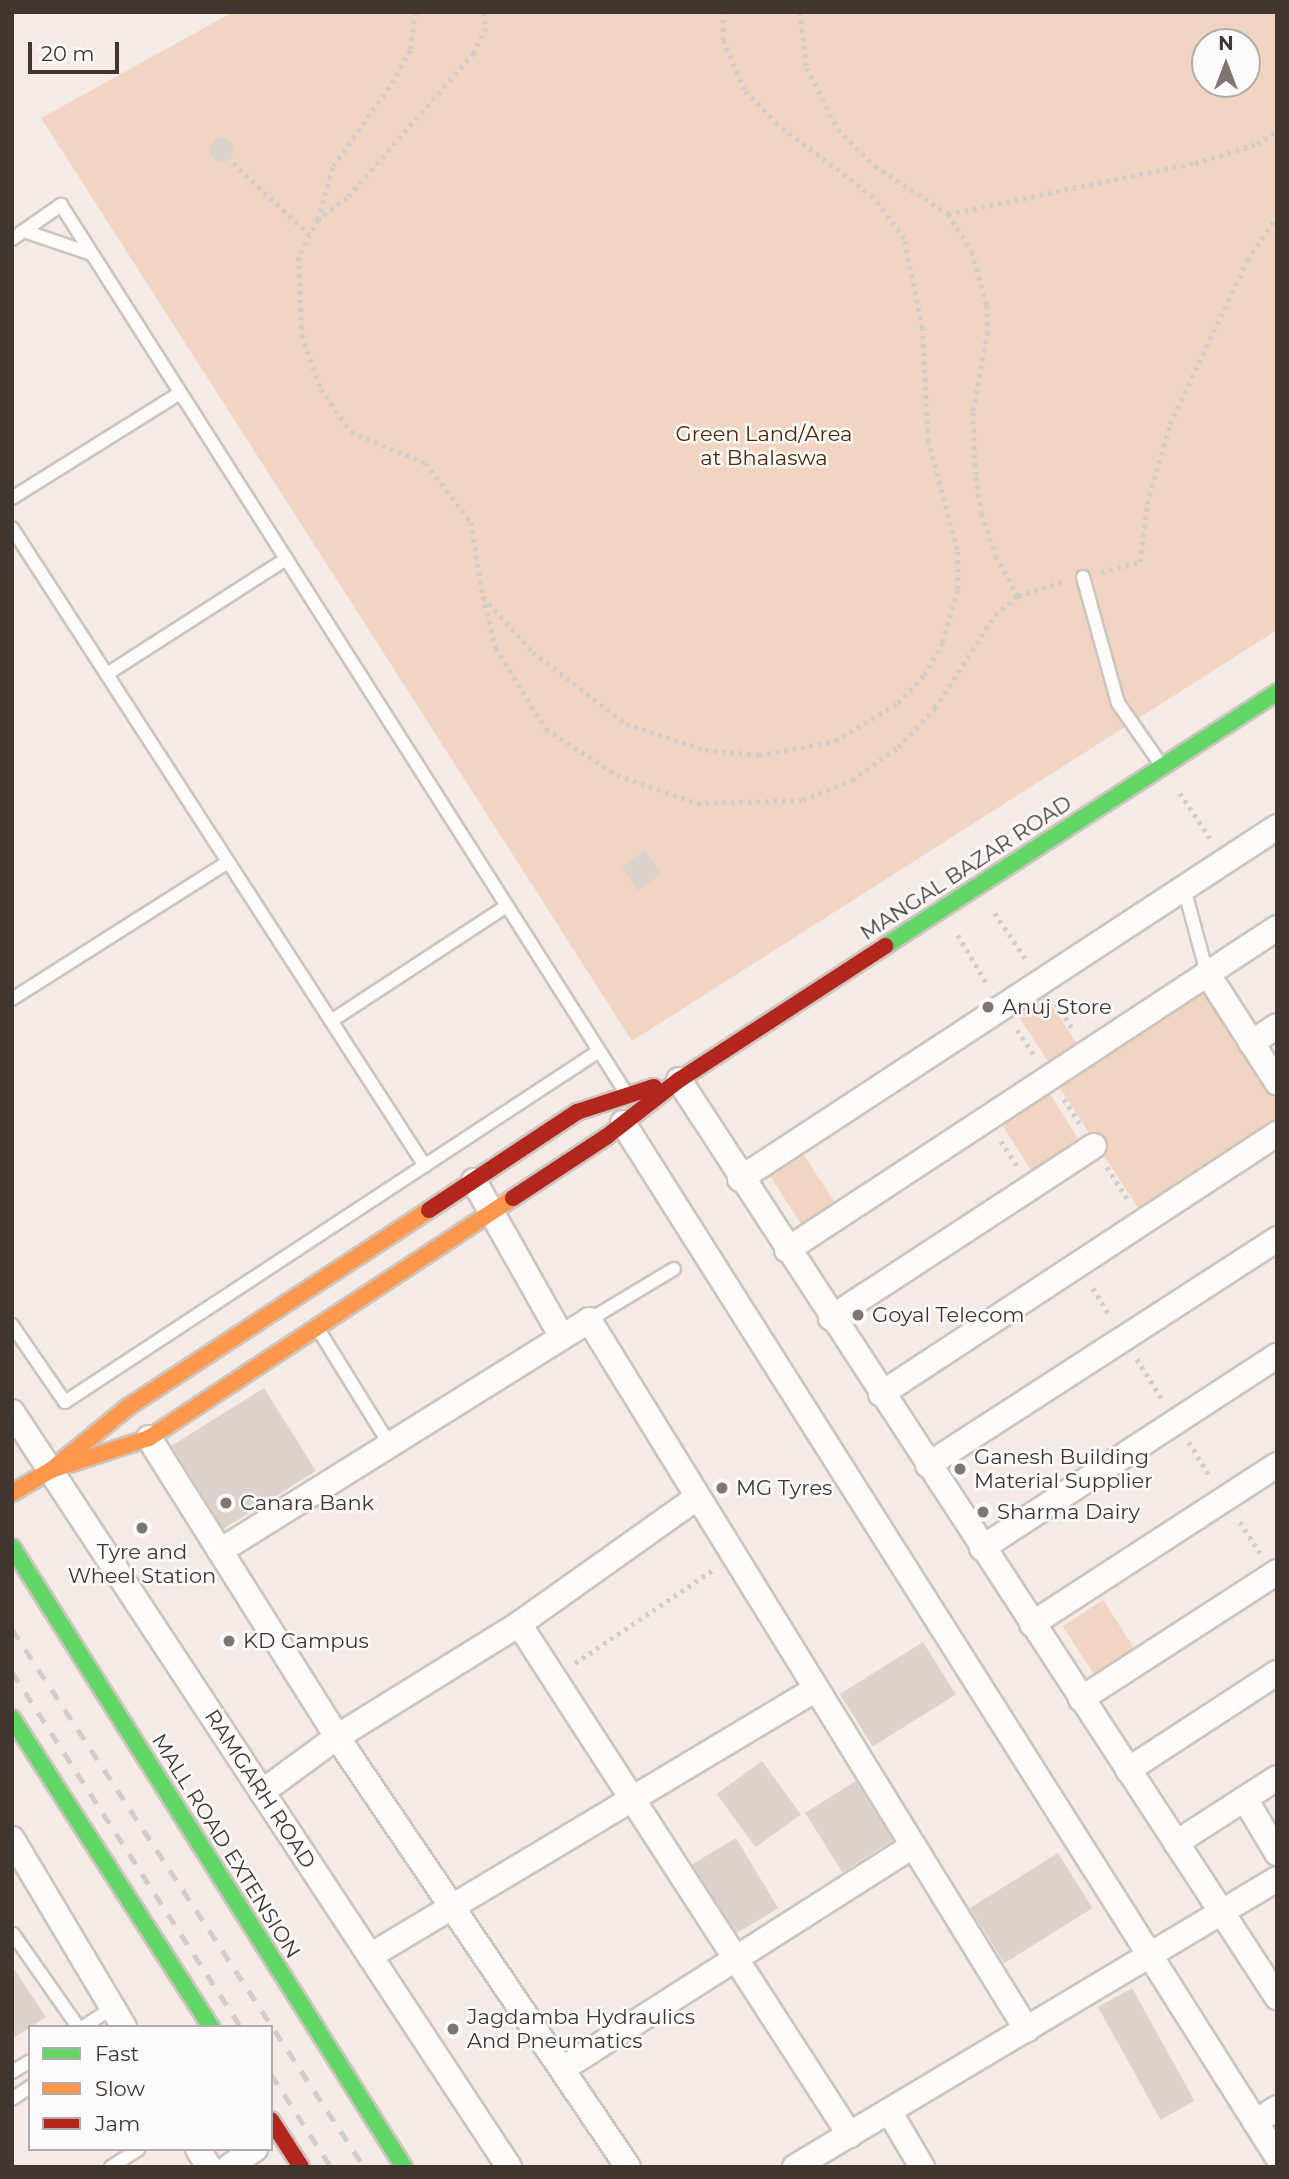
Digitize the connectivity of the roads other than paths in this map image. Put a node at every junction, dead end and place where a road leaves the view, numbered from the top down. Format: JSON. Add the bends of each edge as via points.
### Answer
{"nodes":[{"id":1,"x":24,"y":231,"type":"junction"},
{"id":2,"x":12,"y":239,"type":"edge"},
{"id":3,"x":92,"y":254,"type":"junction"},
{"id":4,"x":180,"y":393,"type":"junction"},
{"id":5,"x":12,"y":498,"type":"edge"},
{"id":6,"x":12,"y":528,"type":"edge"},
{"id":7,"x":286,"y":559,"type":"junction"},
{"id":8,"x":1083,"y":577,"type":"road end"},
{"id":9,"x":107,"y":674,"type":"junction"},
{"id":10,"x":1277,"y":692,"type":"edge"},
{"id":11,"x":1162,"y":766,"type":"junction"},
{"id":12,"x":1277,"y":827,"type":"edge"},
{"id":13,"x":228,"y":862,"type":"junction"},
{"id":14,"x":1184,"y":888,"type":"junction"},
{"id":15,"x":507,"y":906,"type":"junction"},
{"id":16,"x":1277,"y":928,"type":"edge"},
{"id":17,"x":1207,"y":973,"type":"junction"},
{"id":18,"x":12,"y":999,"type":"edge"},
{"id":19,"x":331,"y":1021,"type":"junction"},
{"id":20,"x":1277,"y":1026,"type":"edge"},
{"id":21,"x":1251,"y":1043,"type":"junction"},
{"id":22,"x":599,"y":1051,"type":"junction"},
{"id":23,"x":679,"y":1080,"type":"junction"},
{"id":24,"x":1277,"y":1082,"type":"edge"},
{"id":25,"x":627,"y":1095,"type":"junction"},
{"id":26,"x":630,"y":1117,"type":"junction"},
{"id":27,"x":1277,"y":1134,"type":"edge"},
{"id":28,"x":1094,"y":1146,"type":"dead end"},
{"id":29,"x":425,"y":1166,"type":"junction"},
{"id":30,"x":740,"y":1179,"type":"junction"},
{"id":31,"x":474,"y":1181,"type":"junction"},
{"id":32,"x":491,"y":1212,"type":"junction"},
{"id":33,"x":1277,"y":1239,"type":"edge"},
{"id":34,"x":787,"y":1250,"type":"junction"},
{"id":35,"x":674,"y":1269,"type":"dead end"},
{"id":36,"x":831,"y":1318,"type":"junction"},
{"id":37,"x":589,"y":1321,"type":"junction"},
{"id":38,"x":12,"y":1325,"type":"edge"},
{"id":39,"x":318,"y":1329,"type":"junction"},
{"id":40,"x":562,"y":1337,"type":"junction"},
{"id":41,"x":1277,"y":1356,"type":"edge"},
{"id":42,"x":881,"y":1394,"type":"junction"},
{"id":43,"x":12,"y":1412,"type":"edge"},
{"id":44,"x":149,"y":1438,"type":"junction"},
{"id":45,"x":387,"y":1443,"type":"junction"},
{"id":46,"x":928,"y":1465,"type":"junction"},
{"id":47,"x":1277,"y":1465,"type":"edge"},
{"id":48,"x":51,"y":1470,"type":"junction"},
{"id":49,"x":12,"y":1493,"type":"edge"},
{"id":50,"x":698,"y":1497,"type":"junction"},
{"id":51,"x":12,"y":1548,"type":"edge"},
{"id":52,"x":982,"y":1548,"type":"junction"},
{"id":53,"x":220,"y":1551,"type":"junction"},
{"id":54,"x":1277,"y":1572,"type":"edge"},
{"id":55,"x":519,"y":1624,"type":"junction"},
{"id":56,"x":1032,"y":1624,"type":"junction"},
{"id":57,"x":1277,"y":1673,"type":"edge"},
{"id":58,"x":816,"y":1689,"type":"junction"},
{"id":59,"x":1082,"y":1699,"type":"junction"},
{"id":60,"x":12,"y":1718,"type":"edge"},
{"id":61,"x":337,"y":1737,"type":"junction"},
{"id":62,"x":1128,"y":1770,"type":"junction"},
{"id":63,"x":1277,"y":1778,"type":"edge"},
{"id":64,"x":262,"y":1792,"type":"junction"},
{"id":65,"x":633,"y":1799,"type":"junction"},
{"id":66,"x":1245,"y":1799,"type":"junction"},
{"id":67,"x":12,"y":1839,"type":"edge"},
{"id":68,"x":1176,"y":1843,"type":"junction"},
{"id":69,"x":913,"y":1846,"type":"junction"},
{"id":70,"x":1277,"y":1853,"type":"edge"},
{"id":71,"x":1277,"y":1879,"type":"edge"},
{"id":72,"x":452,"y":1905,"type":"junction"},
{"id":73,"x":1222,"y":1914,"type":"junction"},
{"id":74,"x":13,"y":1934,"type":"edge"},
{"id":75,"x":370,"y":1955,"type":"junction"},
{"id":76,"x":734,"y":1955,"type":"junction"},
{"id":77,"x":1148,"y":1958,"type":"junction"},
{"id":78,"x":1277,"y":1997,"type":"edge"},
{"id":79,"x":121,"y":2022,"type":"edge"},
{"id":80,"x":79,"y":2025,"type":"edge"},
{"id":81,"x":96,"y":2025,"type":"edge"},
{"id":82,"x":210,"y":2025,"type":"edge"},
{"id":83,"x":1027,"y":2030,"type":"junction"},
{"id":84,"x":28,"y":2062,"type":"edge"},
{"id":85,"x":564,"y":2068,"type":"junction"},
{"id":86,"x":12,"y":2072,"type":"edge"},
{"id":87,"x":28,"y":2088,"type":"edge"},
{"id":88,"x":12,"y":2099,"type":"edge"},
{"id":89,"x":1277,"y":2108,"type":"edge"},
{"id":90,"x":889,"y":2111,"type":"junction"},
{"id":91,"x":1255,"y":2122,"type":"junction"},
{"id":92,"x":274,"y":2131,"type":"edge"},
{"id":93,"x":850,"y":2135,"type":"junction"},
{"id":94,"x":136,"y":2151,"type":"edge"},
{"id":95,"x":199,"y":2151,"type":"edge"},
{"id":96,"x":252,"y":2151,"type":"edge"},
{"id":97,"x":1277,"y":2156,"type":"edge"},
{"id":98,"x":111,"y":2167,"type":"edge"},
{"id":99,"x":209,"y":2167,"type":"edge"},
{"id":100,"x":229,"y":2167,"type":"edge"},
{"id":101,"x":301,"y":2167,"type":"edge"},
{"id":102,"x":404,"y":2167,"type":"edge"},
{"id":103,"x":509,"y":2167,"type":"edge"},
{"id":104,"x":628,"y":2167,"type":"edge"},
{"id":105,"x":795,"y":2167,"type":"edge"},
{"id":106,"x":922,"y":2167,"type":"edge"}],
"edges":[{"from":1,"to":2,"type":"lane"},
{"from":1,"to":3,"type":"lane"},
{"from":1,"to":3,"type":"lane","via":[[61,205]]},
{"from":3,"to":4,"type":"lane"},
{"from":4,"to":5,"type":"lane"},
{"from":4,"to":7,"type":"lane"},
{"from":6,"to":9,"type":"lane"},
{"from":7,"to":9,"type":"lane"},
{"from":7,"to":15,"type":"lane"},
{"from":8,"to":11,"type":"lane","via":[[1118,703]]},
{"from":9,"to":13,"type":"lane"},
{"from":10,"to":11,"type":"street","name":"MANGAL BAZAR ROAD"},
{"from":11,"to":23,"type":"street","name":"MANGAL BAZAR ROAD"},
{"from":12,"to":14,"type":"street"},
{"from":13,"to":18,"type":"lane"},
{"from":13,"to":19,"type":"lane"},
{"from":14,"to":17,"type":"lane"},
{"from":14,"to":30,"type":"street"},
{"from":15,"to":19,"type":"lane"},
{"from":15,"to":22,"type":"lane"},
{"from":16,"to":17,"type":"street"},
{"from":17,"to":21,"type":"street"},
{"from":17,"to":34,"type":"street"},
{"from":19,"to":29,"type":"lane"},
{"from":20,"to":21,"type":"street"},
{"from":21,"to":24,"type":"street"},
{"from":22,"to":25,"type":"lane"},
{"from":22,"to":29,"type":"lane"},
{"from":23,"to":25,"type":"street"},
{"from":23,"to":26,"type":"street"},
{"from":23,"to":30,"type":"street"},
{"from":25,"to":26,"type":"lane"},
{"from":25,"to":31,"type":"street","via":[[577,1112]]},
{"from":26,"to":32,"type":"street"},
{"from":26,"to":77,"type":"street"},
{"from":27,"to":42,"type":"street"},
{"from":28,"to":36,"type":"street"},
{"from":29,"to":38,"type":"lane","via":[[65,1402]]},
{"from":30,"to":34,"type":"street"},
{"from":31,"to":32,"type":"street"},
{"from":31,"to":48,"type":"street","via":[[128,1406]]},
{"from":32,"to":39,"type":"street"},
{"from":32,"to":40,"type":"street"},
{"from":33,"to":46,"type":"street"},
{"from":34,"to":36,"type":"street"},
{"from":35,"to":37,"type":"lane"},
{"from":36,"to":42,"type":"street"},
{"from":37,"to":40,"type":"street"},
{"from":37,"to":50,"type":"street"},
{"from":39,"to":44,"type":"street"},
{"from":39,"to":45,"type":"lane"},
{"from":40,"to":45,"type":"street"},
{"from":41,"to":52,"type":"street"},
{"from":42,"to":46,"type":"street"},
{"from":43,"to":48,"type":"street","name":"RAMGARH ROAD"},
{"from":44,"to":48,"type":"street"},
{"from":44,"to":53,"type":"street"},
{"from":45,"to":53,"type":"street"},
{"from":46,"to":52,"type":"street"},
{"from":47,"to":56,"type":"street"},
{"from":48,"to":49,"type":"street"},
{"from":48,"to":64,"type":"street","name":"RAMGARH ROAD"},
{"from":50,"to":55,"type":"street"},
{"from":50,"to":58,"type":"street"},
{"from":51,"to":102,"type":"street","name":"MALL ROAD EXTENSION"},
{"from":52,"to":56,"type":"street"},
{"from":53,"to":61,"type":"street"},
{"from":54,"to":59,"type":"street"},
{"from":55,"to":61,"type":"street"},
{"from":55,"to":65,"type":"street"},
{"from":56,"to":59,"type":"street"},
{"from":57,"to":62,"type":"street"},
{"from":58,"to":65,"type":"street"},
{"from":58,"to":69,"type":"street"},
{"from":59,"to":62,"type":"street"},
{"from":60,"to":82,"type":"street"},
{"from":61,"to":64,"type":"street"},
{"from":61,"to":72,"type":"street"},
{"from":62,"to":68,"type":"street"},
{"from":63,"to":66,"type":"street"},
{"from":64,"to":75,"type":"street","name":"RAMGARH ROAD"},
{"from":65,"to":72,"type":"street"},
{"from":65,"to":76,"type":"street"},
{"from":66,"to":68,"type":"street"},
{"from":66,"to":70,"type":"street"},
{"from":67,"to":79,"type":"street"},
{"from":68,"to":73,"type":"street"},
{"from":69,"to":76,"type":"street"},
{"from":69,"to":83,"type":"street"},
{"from":71,"to":73,"type":"street"},
{"from":72,"to":75,"type":"street"},
{"from":72,"to":85,"type":"street"},
{"from":73,"to":77,"type":"street"},
{"from":73,"to":78,"type":"street"},
{"from":74,"to":80,"type":"lane"},
{"from":75,"to":103,"type":"street","name":"RAMGARH ROAD"},
{"from":76,"to":85,"type":"street"},
{"from":76,"to":93,"type":"street"},
{"from":77,"to":83,"type":"street"},
{"from":77,"to":91,"type":"street"},
{"from":79,"to":81,"type":"lane"},
{"from":83,"to":90,"type":"street"},
{"from":84,"to":86,"type":"lane"},
{"from":85,"to":104,"type":"street"},
{"from":87,"to":88,"type":"lane"},
{"from":89,"to":91,"type":"street"},
{"from":90,"to":93,"type":"street"},
{"from":90,"to":106,"type":"street"},
{"from":91,"to":97,"type":"street"},
{"from":92,"to":101,"type":"street"},
{"from":93,"to":105,"type":"street"},
{"from":94,"to":98,"type":"lane"},
{"from":95,"to":99,"type":"street"},
{"from":96,"to":100,"type":"street"}]}
